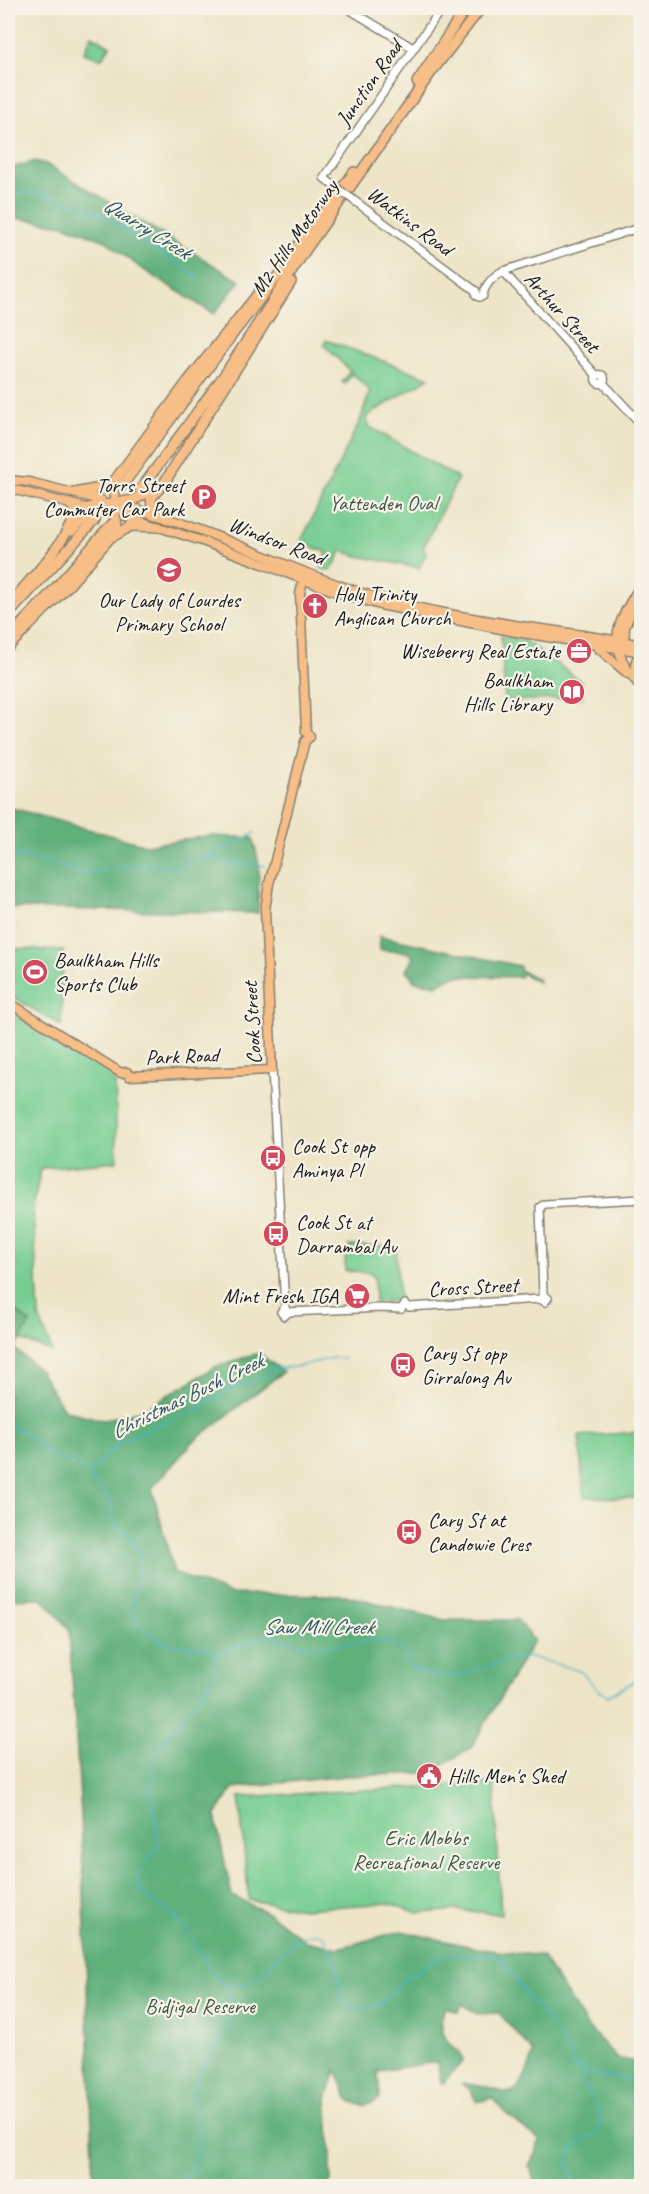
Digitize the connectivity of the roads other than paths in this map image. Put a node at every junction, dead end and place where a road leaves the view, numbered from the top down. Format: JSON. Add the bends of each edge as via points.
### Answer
{"nodes":[{"id":1,"x":347,"y":8,"type":"edge"},
{"id":2,"x":442,"y":8,"type":"edge"},
{"id":3,"x":466,"y":8,"type":"edge"},
{"id":4,"x":481,"y":8,"type":"edge"},
{"id":5,"x":413,"y":48,"type":"junction"},
{"id":6,"x":324,"y":178,"type":"joint"},
{"id":7,"x":329,"y":218,"type":"junction"},
{"id":8,"x":642,"y":227,"type":"edge"},
{"id":9,"x":503,"y":271,"type":"junction"},
{"id":10,"x":642,"y":425,"type":"edge"},
{"id":11,"x":173,"y":468,"type":"junction"},
{"id":12,"x":8,"y":480,"type":"edge"},
{"id":13,"x":118,"y":483,"type":"junction"},
{"id":14,"x":8,"y":488,"type":"edge"},
{"id":15,"x":140,"y":490,"type":"dead end"},
{"id":16,"x":74,"y":493,"type":"junction"},
{"id":17,"x":94,"y":499,"type":"joint"},
{"id":18,"x":70,"y":504,"type":"junction"},
{"id":19,"x":87,"y":508,"type":"joint"},
{"id":20,"x":113,"y":509,"type":"junction"},
{"id":21,"x":137,"y":509,"type":"joint"},
{"id":22,"x":131,"y":518,"type":"joint"},
{"id":23,"x":168,"y":519,"type":"junction"},
{"id":24,"x":95,"y":520,"type":"dead end"},
{"id":25,"x":112,"y":524,"type":"dead end"},
{"id":26,"x":159,"y":527,"type":"junction"},
{"id":27,"x":102,"y":548,"type":"junction"},
{"id":28,"x":45,"y":562,"type":"junction"},
{"id":29,"x":305,"y":576,"type":"junction"},
{"id":30,"x":642,"y":583,"type":"edge"},
{"id":31,"x":642,"y":591,"type":"edge"},
{"id":32,"x":8,"y":605,"type":"edge"},
{"id":33,"x":8,"y":615,"type":"edge"},
{"id":34,"x":619,"y":623,"type":"junction"},
{"id":35,"x":8,"y":638,"type":"edge"},
{"id":36,"x":594,"y":642,"type":"junction"},
{"id":37,"x":620,"y":645,"type":"junction"},
{"id":38,"x":642,"y":645,"type":"edge"},
{"id":39,"x":8,"y":647,"type":"edge"},
{"id":40,"x":642,"y":654,"type":"edge"},
{"id":41,"x":637,"y":678,"type":"edge"},
{"id":42,"x":642,"y":689,"type":"edge"},
{"id":43,"x":8,"y":1002,"type":"edge"},
{"id":44,"x":272,"y":1070,"type":"junction"},
{"id":45,"x":642,"y":1199,"type":"edge"},
{"id":46,"x":287,"y":1310,"type":"joint"}],
"edges":[{"from":1,"to":5,"type":"street"},
{"from":2,"to":5,"type":"street","name":"Junction Road"},
{"from":3,"to":13,"type":"highway","name":"M2 Hills Motorway","via":[[276,280]]},
{"from":4,"to":7,"type":"highway","name":"M2 Hills Motorway"},
{"from":5,"to":6,"type":"street","name":"Junction Road"},
{"from":6,"to":9,"type":"street","name":"Watkins Road","bridge":true,"via":[[480,291]]},
{"from":7,"to":11,"type":"highway"},
{"from":7,"to":15,"type":"highway","name":"M2 Hills Motorway","via":[[225,374]]},
{"from":8,"to":9,"type":"street","name":"Watkins Road"},
{"from":9,"to":10,"type":"street","name":"Arthur Street","via":[[597,376],[603,376],[603,382]]},
{"from":11,"to":20,"type":"highway","via":[[150,492]]},
{"from":11,"to":23,"type":"highway","via":[[150,501],[150,506]]},
{"from":12,"to":16,"type":"main road"},
{"from":13,"to":16,"type":"highway"},
{"from":13,"to":20,"type":"highway","via":[[113,492]]},
{"from":14,"to":18,"type":"main road"},
{"from":16,"to":17,"type":"main road"},
{"from":17,"to":20,"type":"highway"},
{"from":18,"to":19,"type":"main road"},
{"from":18,"to":28,"type":"highway","via":[[75,512],[73,520]]},
{"from":19,"to":20,"type":"highway"},
{"from":20,"to":21,"type":"highway"},
{"from":20,"to":22,"type":"highway"},
{"from":20,"to":27,"type":"highway","via":[[116,531]]},
{"from":20,"to":28,"type":"highway","via":[[79,522]]},
{"from":21,"to":23,"type":"main road","name":"Windsor Road"},
{"from":22,"to":26,"type":"main road","name":"Windsor Road"},
{"from":23,"to":29,"type":"main road","name":"Windsor Road"},
{"from":24,"to":33,"type":"highway"},
{"from":25,"to":35,"type":"highway"},
{"from":26,"to":27,"type":"highway","via":[[127,527]]},
{"from":26,"to":29,"type":"main road","name":"Windsor Road"},
{"from":27,"to":39,"type":"highway"},
{"from":28,"to":32,"type":"highway"},
{"from":29,"to":36,"type":"main road","name":"Windsor Road","via":[[417,607]]},
{"from":29,"to":44,"type":"main road","name":"Cook Street","via":[[300,594],[305,736],[265,910]]},
{"from":30,"to":34,"type":"main road"},
{"from":31,"to":37,"type":"main road"},
{"from":34,"to":36,"type":"main road"},
{"from":34,"to":37,"type":"main road"},
{"from":36,"to":37,"type":"main road","name":"Windsor Road"},
{"from":36,"to":41,"type":"main road"},
{"from":37,"to":38,"type":"main road","name":"Windsor Road"},
{"from":37,"to":40,"type":"main road","name":"Windsor Road"},
{"from":37,"to":41,"type":"main road"},
{"from":40,"to":41,"type":"main road","via":[[636,660]]},
{"from":41,"to":42,"type":"main road"},
{"from":43,"to":44,"type":"main road","name":"Park Road","via":[[125,1075]]},
{"from":44,"to":46,"type":"street","name":"Cook Street"},
{"from":45,"to":46,"type":"street","name":"Cross Street","via":[[540,1207],[542,1297],[405,1308]]}]}
